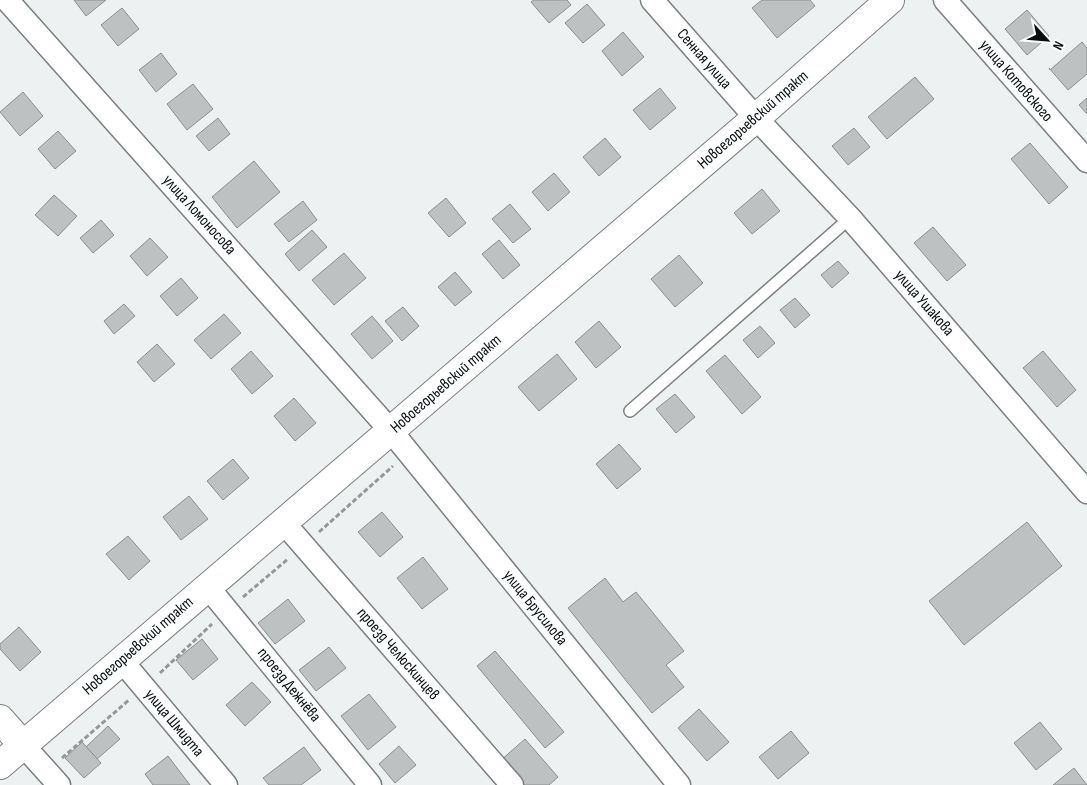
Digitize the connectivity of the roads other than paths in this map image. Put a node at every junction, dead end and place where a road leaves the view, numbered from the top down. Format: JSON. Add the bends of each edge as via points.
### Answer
{"nodes":[{"id":1,"x":7,"y":0,"type":"edge"},
{"id":2,"x":652,"y":0,"type":"edge"},
{"id":3,"x":890,"y":0,"type":"edge"},
{"id":4,"x":945,"y":0,"type":"edge"},
{"id":5,"x":756,"y":118,"type":"junction"},
{"id":6,"x":1087,"y":161,"type":"edge"},
{"id":7,"x":850,"y":218,"type":"junction"},
{"id":8,"x":630,"y":411,"type":"dead end"},
{"id":9,"x":391,"y":431,"type":"junction"},
{"id":10,"x":1087,"y":492,"type":"edge"},
{"id":11,"x":284,"y":523,"type":"junction"},
{"id":12,"x":207,"y":586,"type":"junction"},
{"id":13,"x":122,"y":661,"type":"junction"},
{"id":14,"x":0,"y":719,"type":"edge"},
{"id":15,"x":23,"y":745,"type":"junction"},
{"id":16,"x":0,"y":765,"type":"edge"},
{"id":17,"x":59,"y":785,"type":"edge"},
{"id":18,"x":226,"y":785,"type":"edge"},
{"id":19,"x":370,"y":785,"type":"edge"},
{"id":20,"x":512,"y":785,"type":"edge"},
{"id":21,"x":679,"y":785,"type":"edge"}],
"edges":[{"from":1,"to":9,"type":"street","name":"улица Ломоносова"},
{"from":2,"to":5,"type":"street","name":"Сенная улица"},
{"from":3,"to":5,"type":"main road","name":"Новоегорьевский тракт"},
{"from":4,"to":6,"type":"street","name":"улица Котовского"},
{"from":5,"to":7,"type":"street","name":"улица Ушакова"},
{"from":5,"to":9,"type":"main road","name":"Новоегорьевский тракт"},
{"from":7,"to":8,"type":"lane"},
{"from":7,"to":10,"type":"street","name":"улица Ушакова"},
{"from":9,"to":11,"type":"main road","name":"Новоегорьевский тракт"},
{"from":9,"to":21,"type":"street","name":"улица Брусилова"},
{"from":11,"to":12,"type":"main road","name":"Новоегорьевский тракт"},
{"from":11,"to":20,"type":"street","name":"проезд Челюскинцев"},
{"from":12,"to":13,"type":"main road","name":"Новоегорьевский тракт"},
{"from":12,"to":19,"type":"street","name":"проезд Дежнёва"},
{"from":13,"to":15,"type":"main road","name":"Новоегорьевский тракт"},
{"from":13,"to":18,"type":"street","name":"улица Шмидта"},
{"from":14,"to":15,"type":"main road"},
{"from":15,"to":16,"type":"main road","name":"Новоегорьевский тракт"},
{"from":15,"to":17,"type":"street"}]}
